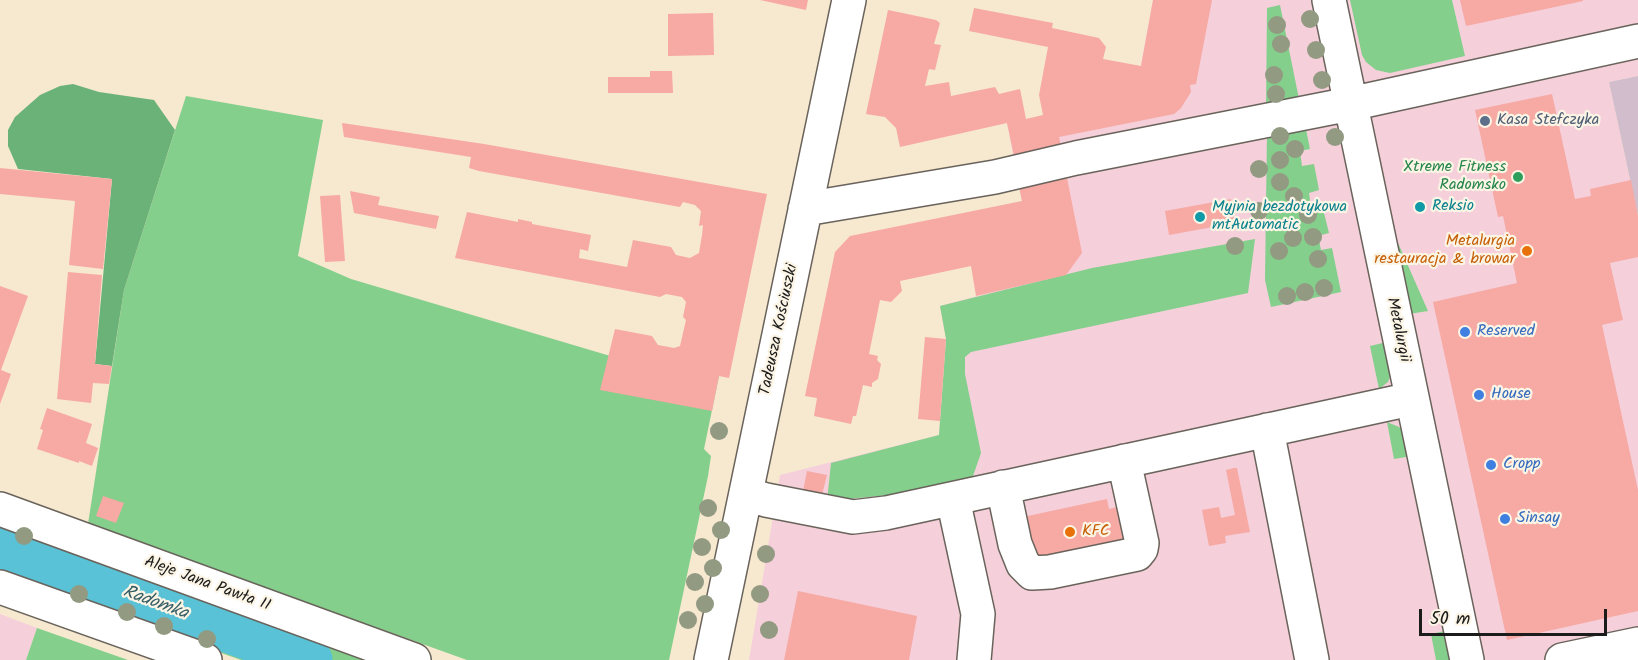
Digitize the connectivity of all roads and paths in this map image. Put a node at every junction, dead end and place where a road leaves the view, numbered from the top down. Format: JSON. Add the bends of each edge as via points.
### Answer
{"nodes":[{"id":1,"x":849,"y":0,"type":"edge"},
{"id":2,"x":1329,"y":0,"type":"edge"},
{"id":3,"x":1638,"y":41,"type":"edge"},
{"id":4,"x":1350,"y":104,"type":"junction"},
{"id":5,"x":805,"y":209,"type":"junction"},
{"id":6,"x":1411,"y":399,"type":"junction"},
{"id":7,"x":1267,"y":430,"type":"junction"},
{"id":8,"x":1124,"y":461,"type":"junction"},
{"id":9,"x":1003,"y":487,"type":"junction"},
{"id":10,"x":746,"y":494,"type":"junction"},
{"id":11,"x":952,"y":499,"type":"junction"},
{"id":12,"x":0,"y":509,"type":"edge"},
{"id":13,"x":0,"y":587,"type":"edge"},
{"id":14,"x":1638,"y":644,"type":"edge"},
{"id":15,"x":205,"y":660,"type":"edge"},
{"id":16,"x":414,"y":660,"type":"edge"},
{"id":17,"x":711,"y":660,"type":"edge"},
{"id":18,"x":974,"y":660,"type":"edge"},
{"id":19,"x":1312,"y":660,"type":"edge"},
{"id":20,"x":1467,"y":660,"type":"edge"},
{"id":21,"x":1562,"y":660,"type":"edge"}],
"edges":[{"from":1,"to":5,"type":"street","name":"Tadeusza Kościuszki"},
{"from":2,"to":4,"type":"street","name":"Metalurgii"},
{"from":3,"to":4,"type":"street"},
{"from":4,"to":5,"type":"street","via":[[995,177]]},
{"from":4,"to":6,"type":"street","name":"Metalurgii"},
{"from":5,"to":10,"type":"street","name":"Tadeusza Kościuszki"},
{"from":6,"to":7,"type":"street"},
{"from":6,"to":20,"type":"street","name":"Metalurgii"},
{"from":7,"to":8,"type":"street"},
{"from":7,"to":19,"type":"street"},
{"from":8,"to":9,"type":"street"},
{"from":8,"to":9,"type":"street","via":[[1142,543],[1137,554],[1032,573],[1023,564],[1015,544]]},
{"from":9,"to":11,"type":"street"},
{"from":10,"to":11,"type":"street","via":[[853,517]]},
{"from":10,"to":17,"type":"street","name":"Tadeusza Kościuszki"},
{"from":11,"to":18,"type":"street","via":[[978,614]]},
{"from":12,"to":16,"type":"street","name":"Aleje Jana Pawła II"},
{"from":13,"to":15,"type":"street"},
{"from":14,"to":21,"type":"street"}]}
